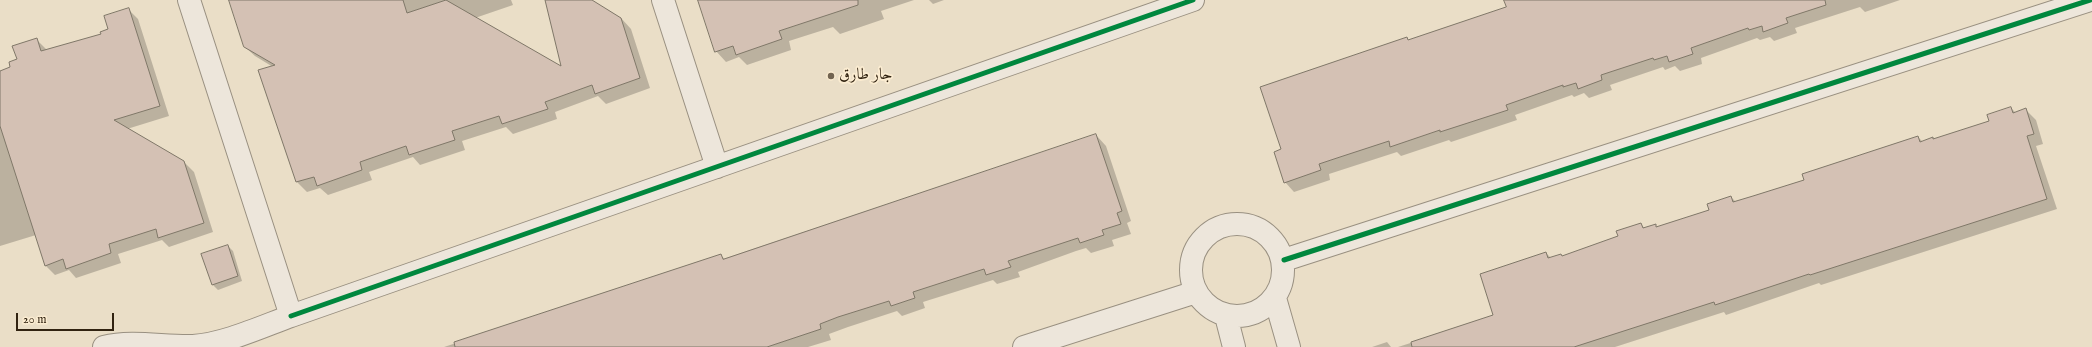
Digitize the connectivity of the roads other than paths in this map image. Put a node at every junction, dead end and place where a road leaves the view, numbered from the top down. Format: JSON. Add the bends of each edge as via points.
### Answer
{"nodes":[{"id":1,"x":189,"y":0,"type":"edge"},
{"id":2,"x":663,"y":0,"type":"edge"},
{"id":3,"x":1193,"y":0,"type":"edge"},
{"id":4,"x":2090,"y":0,"type":"edge"},
{"id":5,"x":717,"y":167,"type":"junction"},
{"id":6,"x":1284,"y":260,"type":"junction"},
{"id":7,"x":1196,"y":292,"type":"junction"},
{"id":8,"x":1276,"y":298,"type":"junction"},
{"id":9,"x":291,"y":316,"type":"junction"},
{"id":10,"x":1226,"y":316,"type":"junction"},
{"id":11,"x":104,"y":347,"type":"edge"},
{"id":12,"x":1024,"y":347,"type":"edge"},
{"id":13,"x":1234,"y":347,"type":"edge"},
{"id":14,"x":1289,"y":347,"type":"edge"}],
"edges":[{"from":1,"to":9,"type":"street"},
{"from":2,"to":5,"type":"street"},
{"from":3,"to":5,"type":"street"},
{"from":4,"to":6,"type":"street"},
{"from":5,"to":9,"type":"street"},
{"from":6,"to":7,"type":"street","via":[[1275,242],[1260,229],[1241,223],[1221,226],[1204,237],[1193,254],[1190,273]]},
{"from":6,"to":8,"type":"street","via":[[1284,280]]},
{"from":7,"to":10,"type":"street","via":[[1209,308]]},
{"from":7,"to":12,"type":"street"},
{"from":8,"to":10,"type":"street","via":[[1262,310],[1245,317]]},
{"from":8,"to":14,"type":"street"},
{"from":9,"to":11,"type":"street","via":[[218,342],[194,346]]},
{"from":10,"to":13,"type":"street"}]}
